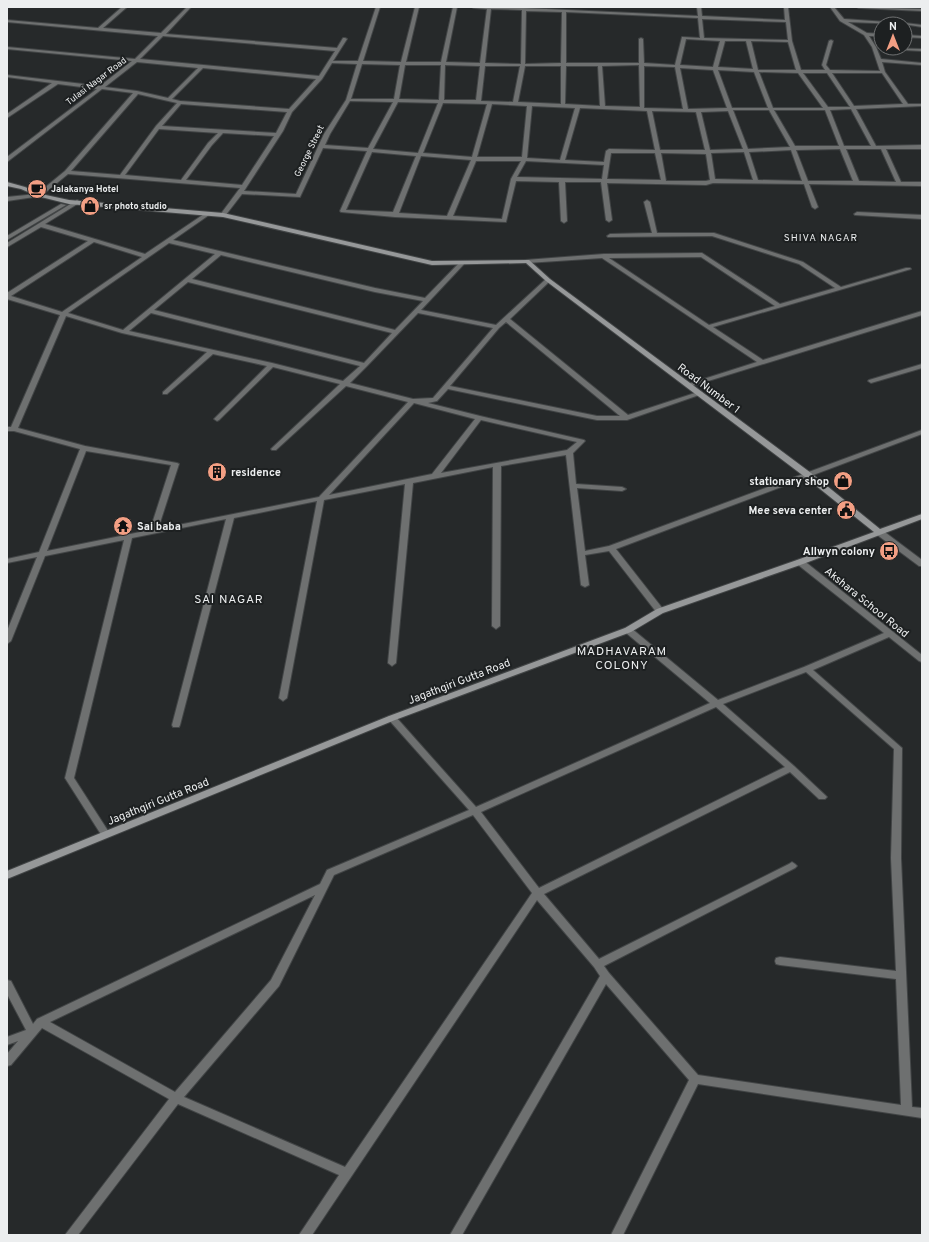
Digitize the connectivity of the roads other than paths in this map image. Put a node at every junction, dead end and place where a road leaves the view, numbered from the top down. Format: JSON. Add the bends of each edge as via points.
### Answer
{"nodes":[{"id":1,"x":125,"y":7,"type":"edge"},
{"id":2,"x":189,"y":7,"type":"edge"},
{"id":3,"x":378,"y":7,"type":"edge"},
{"id":4,"x":417,"y":7,"type":"edge"},
{"id":5,"x":455,"y":7,"type":"edge"},
{"id":6,"x":474,"y":7,"type":"edge"},
{"id":7,"x":631,"y":7,"type":"edge"},
{"id":8,"x":699,"y":7,"type":"edge"},
{"id":9,"x":786,"y":7,"type":"edge"},
{"id":10,"x":832,"y":7,"type":"edge"},
{"id":11,"x":859,"y":7,"type":"edge"},
{"id":12,"x":490,"y":8,"type":"edge"},
{"id":13,"x":546,"y":8,"type":"edge"},
{"id":14,"x":524,"y":9,"type":"junction"},
{"id":15,"x":922,"y":10,"type":"edge"},
{"id":16,"x":564,"y":11,"type":"junction"},
{"id":17,"x":631,"y":14,"type":"junction"},
{"id":18,"x":700,"y":17,"type":"junction"},
{"id":19,"x":842,"y":20,"type":"junction"},
{"id":20,"x":7,"y":21,"type":"edge"},
{"id":21,"x":788,"y":21,"type":"junction"},
{"id":22,"x":873,"y":22,"type":"edge"},
{"id":23,"x":98,"y":29,"type":"junction"},
{"id":24,"x":866,"y":34,"type":"junction"},
{"id":25,"x":873,"y":34,"type":"edge"},
{"id":26,"x":161,"y":36,"type":"junction"},
{"id":27,"x":345,"y":39,"type":"dead end"},
{"id":28,"x":641,"y":39,"type":"dead end"},
{"id":29,"x":702,"y":39,"type":"junction"},
{"id":30,"x":723,"y":39,"type":"junction"},
{"id":31,"x":748,"y":40,"type":"junction"},
{"id":32,"x":790,"y":41,"type":"junction"},
{"id":33,"x":831,"y":41,"type":"dead end"},
{"id":34,"x":873,"y":45,"type":"edge"},
{"id":35,"x":7,"y":48,"type":"edge"},
{"id":36,"x":338,"y":50,"type":"junction"},
{"id":37,"x":878,"y":56,"type":"edge"},
{"id":38,"x":137,"y":60,"type":"junction"},
{"id":39,"x":880,"y":60,"type":"junction"},
{"id":40,"x":330,"y":62,"type":"junction"},
{"id":41,"x":360,"y":62,"type":"junction"},
{"id":42,"x":403,"y":63,"type":"junction"},
{"id":43,"x":443,"y":64,"type":"junction"},
{"id":44,"x":600,"y":64,"type":"junction"},
{"id":45,"x":641,"y":64,"type":"junction"},
{"id":46,"x":922,"y":64,"type":"edge"},
{"id":47,"x":482,"y":65,"type":"junction"},
{"id":48,"x":524,"y":65,"type":"junction"},
{"id":49,"x":564,"y":65,"type":"junction"},
{"id":50,"x":202,"y":66,"type":"junction"},
{"id":51,"x":677,"y":66,"type":"junction"},
{"id":52,"x":715,"y":69,"type":"junction"},
{"id":53,"x":799,"y":71,"type":"junction"},
{"id":54,"x":829,"y":71,"type":"junction"},
{"id":55,"x":756,"y":72,"type":"junction"},
{"id":56,"x":883,"y":72,"type":"junction"},
{"id":57,"x":7,"y":76,"type":"edge"},
{"id":58,"x":320,"y":78,"type":"junction"},
{"id":59,"x":57,"y":82,"type":"junction"},
{"id":60,"x":100,"y":88,"type":"junction"},
{"id":61,"x":136,"y":92,"type":"junction"},
{"id":62,"x":168,"y":100,"type":"junction"},
{"id":63,"x":348,"y":100,"type":"junction"},
{"id":64,"x":396,"y":101,"type":"junction"},
{"id":65,"x":441,"y":101,"type":"junction"},
{"id":66,"x":180,"y":102,"type":"junction"},
{"id":67,"x":478,"y":102,"type":"junction"},
{"id":68,"x":490,"y":103,"type":"junction"},
{"id":69,"x":515,"y":104,"type":"junction"},
{"id":70,"x":530,"y":105,"type":"junction"},
{"id":71,"x":906,"y":105,"type":"junction"},
{"id":72,"x":922,"y":105,"type":"edge"},
{"id":73,"x":563,"y":106,"type":"junction"},
{"id":74,"x":578,"y":107,"type":"junction"},
{"id":75,"x":603,"y":108,"type":"junction"},
{"id":76,"x":853,"y":108,"type":"junction"},
{"id":77,"x":642,"y":109,"type":"junction"},
{"id":78,"x":730,"y":109,"type":"junction"},
{"id":79,"x":771,"y":109,"type":"junction"},
{"id":80,"x":827,"y":109,"type":"junction"},
{"id":81,"x":649,"y":110,"type":"junction"},
{"id":82,"x":698,"y":110,"type":"junction"},
{"id":83,"x":290,"y":111,"type":"junction"},
{"id":84,"x":686,"y":111,"type":"junction"},
{"id":85,"x":7,"y":116,"type":"edge"},
{"id":86,"x":158,"y":127,"type":"junction"},
{"id":87,"x":222,"y":131,"type":"junction"},
{"id":88,"x":277,"y":135,"type":"junction"},
{"id":89,"x":322,"y":146,"type":"junction"},
{"id":90,"x":842,"y":147,"type":"junction"},
{"id":91,"x":874,"y":147,"type":"junction"},
{"id":92,"x":883,"y":147,"type":"junction"},
{"id":93,"x":922,"y":147,"type":"edge"},
{"id":94,"x":793,"y":148,"type":"junction"},
{"id":95,"x":370,"y":150,"type":"junction"},
{"id":96,"x":746,"y":150,"type":"junction"},
{"id":97,"x":658,"y":151,"type":"junction"},
{"id":98,"x":708,"y":152,"type":"junction"},
{"id":99,"x":419,"y":154,"type":"junction"},
{"id":100,"x":474,"y":159,"type":"junction"},
{"id":101,"x":524,"y":159,"type":"junction"},
{"id":102,"x":7,"y":160,"type":"edge"},
{"id":103,"x":562,"y":162,"type":"junction"},
{"id":104,"x":607,"y":164,"type":"junction"},
{"id":105,"x":67,"y":172,"type":"junction"},
{"id":106,"x":121,"y":177,"type":"junction"},
{"id":107,"x":514,"y":179,"type":"junction"},
{"id":108,"x":562,"y":180,"type":"junction"},
{"id":109,"x":604,"y":181,"type":"junction"},
{"id":110,"x":182,"y":182,"type":"junction"},
{"id":111,"x":664,"y":182,"type":"junction"},
{"id":112,"x":713,"y":182,"type":"junction"},
{"id":113,"x":756,"y":182,"type":"junction"},
{"id":114,"x":806,"y":183,"type":"junction"},
{"id":115,"x":899,"y":183,"type":"junction"},
{"id":116,"x":7,"y":184,"type":"edge"},
{"id":117,"x":857,"y":184,"type":"junction"},
{"id":118,"x":922,"y":184,"type":"edge"},
{"id":119,"x":244,"y":187,"type":"junction"},
{"id":120,"x":240,"y":192,"type":"junction"},
{"id":121,"x":39,"y":196,"type":"junction"},
{"id":122,"x":7,"y":199,"type":"edge"},
{"id":123,"x":69,"y":202,"type":"junction"},
{"id":124,"x":77,"y":202,"type":"junction"},
{"id":125,"x":646,"y":202,"type":"dead end"},
{"id":126,"x":815,"y":207,"type":"dead end"},
{"id":127,"x":207,"y":214,"type":"junction"},
{"id":128,"x":857,"y":214,"type":"dead end"},
{"id":129,"x":223,"y":215,"type":"junction"},
{"id":130,"x":395,"y":215,"type":"junction"},
{"id":131,"x":922,"y":216,"type":"edge"},
{"id":132,"x":449,"y":218,"type":"junction"},
{"id":133,"x":609,"y":220,"type":"dead end"},
{"id":134,"x":564,"y":221,"type":"dead end"},
{"id":135,"x":42,"y":225,"type":"junction"},
{"id":136,"x":655,"y":235,"type":"junction"},
{"id":137,"x":610,"y":236,"type":"dead end"},
{"id":138,"x":7,"y":238,"type":"edge"},
{"id":139,"x":92,"y":241,"type":"junction"},
{"id":140,"x":169,"y":241,"type":"junction"},
{"id":141,"x":7,"y":246,"type":"edge"},
{"id":142,"x":220,"y":254,"type":"junction"},
{"id":143,"x":146,"y":256,"type":"junction"},
{"id":144,"x":604,"y":256,"type":"junction"},
{"id":145,"x":527,"y":261,"type":"junction"},
{"id":146,"x":463,"y":262,"type":"junction"},
{"id":147,"x":908,"y":269,"type":"dead end"},
{"id":148,"x":187,"y":280,"type":"junction"},
{"id":149,"x":548,"y":280,"type":"junction"},
{"id":150,"x":839,"y":288,"type":"junction"},
{"id":151,"x":7,"y":297,"type":"edge"},
{"id":152,"x":427,"y":300,"type":"junction"},
{"id":153,"x":779,"y":306,"type":"junction"},
{"id":154,"x":149,"y":311,"type":"junction"},
{"id":155,"x":418,"y":311,"type":"junction"},
{"id":156,"x":64,"y":313,"type":"junction"},
{"id":157,"x":922,"y":313,"type":"edge"},
{"id":158,"x":506,"y":319,"type":"junction"},
{"id":159,"x":497,"y":327,"type":"junction"},
{"id":160,"x":708,"y":327,"type":"junction"},
{"id":161,"x":124,"y":332,"type":"junction"},
{"id":162,"x":396,"y":332,"type":"junction"},
{"id":163,"x":211,"y":352,"type":"junction"},
{"id":164,"x":761,"y":362,"type":"junction"},
{"id":165,"x":272,"y":365,"type":"junction"},
{"id":166,"x":365,"y":365,"type":"junction"},
{"id":167,"x":922,"y":366,"type":"edge"},
{"id":168,"x":871,"y":382,"type":"dead end"},
{"id":169,"x":345,"y":384,"type":"junction"},
{"id":170,"x":690,"y":386,"type":"junction"},
{"id":171,"x":446,"y":387,"type":"junction"},
{"id":172,"x":165,"y":393,"type":"dead end"},
{"id":173,"x":700,"y":393,"type":"junction"},
{"id":174,"x":413,"y":401,"type":"junction"},
{"id":175,"x":479,"y":418,"type":"junction"},
{"id":176,"x":627,"y":418,"type":"junction"},
{"id":177,"x":217,"y":419,"type":"dead end"},
{"id":178,"x":10,"y":429,"type":"edge"},
{"id":179,"x":922,"y":432,"type":"edge"},
{"id":180,"x":84,"y":448,"type":"junction"},
{"id":181,"x":274,"y":449,"type":"dead end"},
{"id":182,"x":569,"y":452,"type":"junction"},
{"id":183,"x":497,"y":464,"type":"junction"},
{"id":184,"x":808,"y":475,"type":"junction"},
{"id":185,"x":435,"y":476,"type":"junction"},
{"id":186,"x":409,"y":482,"type":"junction"},
{"id":187,"x":573,"y":486,"type":"junction"},
{"id":188,"x":622,"y":488,"type":"dead end"},
{"id":189,"x":321,"y":499,"type":"junction"},
{"id":190,"x":231,"y":516,"type":"junction"},
{"id":191,"x":922,"y":516,"type":"edge"},
{"id":192,"x":153,"y":531,"type":"junction"},
{"id":193,"x":879,"y":532,"type":"junction"},
{"id":194,"x":130,"y":536,"type":"junction"},
{"id":195,"x":611,"y":548,"type":"junction"},
{"id":196,"x":42,"y":554,"type":"junction"},
{"id":197,"x":581,"y":554,"type":"junction"},
{"id":198,"x":7,"y":560,"type":"edge"},
{"id":199,"x":800,"y":562,"type":"junction"},
{"id":200,"x":922,"y":564,"type":"edge"},
{"id":201,"x":585,"y":585,"type":"dead end"},
{"id":202,"x":660,"y":611,"type":"junction"},
{"id":203,"x":496,"y":626,"type":"dead end"},
{"id":204,"x":628,"y":630,"type":"junction"},
{"id":205,"x":889,"y":634,"type":"junction"},
{"id":206,"x":7,"y":641,"type":"edge"},
{"id":207,"x":922,"y":659,"type":"edge"},
{"id":208,"x":392,"y":663,"type":"dead end"},
{"id":209,"x":807,"y":669,"type":"junction"},
{"id":210,"x":283,"y":698,"type":"dead end"},
{"id":211,"x":717,"y":703,"type":"junction"},
{"id":212,"x":392,"y":718,"type":"junction"},
{"id":213,"x":176,"y":725,"type":"dead end"},
{"id":214,"x":791,"y":768,"type":"junction"},
{"id":215,"x":822,"y":797,"type":"dead end"},
{"id":216,"x":476,"y":811,"type":"junction"},
{"id":217,"x":105,"y":834,"type":"junction"},
{"id":218,"x":792,"y":866,"type":"dead end"},
{"id":219,"x":7,"y":875,"type":"edge"},
{"id":220,"x":324,"y":886,"type":"junction"},
{"id":221,"x":537,"y":893,"type":"junction"},
{"id":222,"x":780,"y":961,"type":"dead end"},
{"id":223,"x":598,"y":964,"type":"junction"},
{"id":224,"x":605,"y":976,"type":"junction"},
{"id":225,"x":902,"y":976,"type":"junction"},
{"id":226,"x":7,"y":984,"type":"edge"},
{"id":227,"x":41,"y":1022,"type":"junction"},
{"id":228,"x":32,"y":1032,"type":"junction"},
{"id":229,"x":7,"y":1041,"type":"edge"},
{"id":230,"x":7,"y":1062,"type":"edge"},
{"id":231,"x":695,"y":1079,"type":"junction"},
{"id":232,"x":176,"y":1098,"type":"junction"},
{"id":233,"x":907,"y":1111,"type":"junction"},
{"id":234,"x":922,"y":1113,"type":"edge"},
{"id":235,"x":347,"y":1173,"type":"junction"},
{"id":236,"x":71,"y":1235,"type":"edge"},
{"id":237,"x":305,"y":1235,"type":"edge"},
{"id":238,"x":456,"y":1235,"type":"edge"},
{"id":239,"x":616,"y":1235,"type":"edge"}],
"edges":[{"from":1,"to":23,"type":"street"},
{"from":2,"to":26,"type":"street","name":"Tulasi Nagar Road"},
{"from":3,"to":41,"type":"street","name":"George Street"},
{"from":4,"to":42,"type":"street"},
{"from":5,"to":43,"type":"street"},
{"from":6,"to":12,"type":"street"},
{"from":7,"to":17,"type":"street"},
{"from":8,"to":18,"type":"street"},
{"from":9,"to":21,"type":"street"},
{"from":10,"to":19,"type":"street"},
{"from":11,"to":15,"type":"street"},
{"from":12,"to":14,"type":"street"},
{"from":12,"to":47,"type":"street"},
{"from":13,"to":14,"type":"street"},
{"from":13,"to":16,"type":"street"},
{"from":14,"to":48,"type":"street"},
{"from":16,"to":17,"type":"street"},
{"from":16,"to":49,"type":"street"},
{"from":17,"to":18,"type":"street"},
{"from":18,"to":21,"type":"street"},
{"from":18,"to":29,"type":"street"},
{"from":19,"to":22,"type":"street"},
{"from":19,"to":24,"type":"street"},
{"from":20,"to":23,"type":"street"},
{"from":21,"to":32,"type":"street"},
{"from":23,"to":26,"type":"street"},
{"from":24,"to":25,"type":"street"},
{"from":24,"to":34,"type":"street"},
{"from":26,"to":36,"type":"street"},
{"from":26,"to":38,"type":"street","name":"Tulasi Nagar Road"},
{"from":27,"to":36,"type":"street"},
{"from":28,"to":45,"type":"street"},
{"from":29,"to":30,"type":"street"},
{"from":29,"to":51,"type":"street","via":[[684,38]]},
{"from":30,"to":31,"type":"street"},
{"from":30,"to":52,"type":"street"},
{"from":31,"to":32,"type":"street"},
{"from":31,"to":55,"type":"street"},
{"from":32,"to":53,"type":"street"},
{"from":33,"to":54,"type":"street","via":[[824,65]]},
{"from":35,"to":38,"type":"street"},
{"from":36,"to":40,"type":"street"},
{"from":37,"to":39,"type":"street"},
{"from":38,"to":50,"type":"street"},
{"from":38,"to":60,"type":"street","name":"Tulasi Nagar Road"},
{"from":39,"to":46,"type":"street"},
{"from":39,"to":56,"type":"street"},
{"from":40,"to":41,"type":"street"},
{"from":40,"to":58,"type":"street"},
{"from":41,"to":42,"type":"street"},
{"from":41,"to":63,"type":"street","name":"George Street"},
{"from":42,"to":43,"type":"street"},
{"from":42,"to":64,"type":"street"},
{"from":43,"to":47,"type":"street"},
{"from":43,"to":65,"type":"street"},
{"from":44,"to":45,"type":"street"},
{"from":44,"to":49,"type":"street"},
{"from":44,"to":75,"type":"street"},
{"from":45,"to":51,"type":"street"},
{"from":45,"to":77,"type":"street"},
{"from":47,"to":48,"type":"street"},
{"from":47,"to":67,"type":"street"},
{"from":48,"to":49,"type":"street"},
{"from":48,"to":69,"type":"street"},
{"from":49,"to":73,"type":"street"},
{"from":50,"to":58,"type":"street"},
{"from":50,"to":62,"type":"street"},
{"from":51,"to":52,"type":"street"},
{"from":51,"to":84,"type":"street"},
{"from":52,"to":55,"type":"street"},
{"from":52,"to":78,"type":"street"},
{"from":53,"to":54,"type":"street"},
{"from":53,"to":55,"type":"street"},
{"from":53,"to":80,"type":"street"},
{"from":54,"to":56,"type":"street"},
{"from":54,"to":76,"type":"street"},
{"from":55,"to":79,"type":"street"},
{"from":56,"to":71,"type":"street"},
{"from":57,"to":59,"type":"street"},
{"from":58,"to":83,"type":"street"},
{"from":59,"to":60,"type":"street"},
{"from":59,"to":85,"type":"street"},
{"from":60,"to":61,"type":"street"},
{"from":60,"to":102,"type":"street","name":"Tulasi Nagar Road"},
{"from":61,"to":62,"type":"street"},
{"from":61,"to":105,"type":"street"},
{"from":62,"to":66,"type":"street"},
{"from":63,"to":64,"type":"street"},
{"from":63,"to":89,"type":"street","name":"George Street"},
{"from":64,"to":65,"type":"street"},
{"from":64,"to":95,"type":"street"},
{"from":65,"to":67,"type":"street"},
{"from":65,"to":99,"type":"street"},
{"from":66,"to":83,"type":"street"},
{"from":66,"to":86,"type":"street"},
{"from":67,"to":68,"type":"street"},
{"from":68,"to":69,"type":"street"},
{"from":68,"to":100,"type":"street"},
{"from":69,"to":70,"type":"street"},
{"from":70,"to":73,"type":"street"},
{"from":70,"to":101,"type":"street"},
{"from":71,"to":72,"type":"street"},
{"from":71,"to":76,"type":"street"},
{"from":73,"to":74,"type":"street"},
{"from":74,"to":75,"type":"street"},
{"from":74,"to":103,"type":"street"},
{"from":75,"to":77,"type":"street"},
{"from":76,"to":80,"type":"street"},
{"from":76,"to":91,"type":"street"},
{"from":77,"to":81,"type":"street"},
{"from":78,"to":79,"type":"street"},
{"from":78,"to":82,"type":"street"},
{"from":78,"to":96,"type":"street"},
{"from":79,"to":80,"type":"street"},
{"from":79,"to":94,"type":"street"},
{"from":80,"to":90,"type":"street"},
{"from":81,"to":84,"type":"street"},
{"from":81,"to":97,"type":"street"},
{"from":82,"to":84,"type":"street"},
{"from":82,"to":98,"type":"street"},
{"from":83,"to":88,"type":"street"},
{"from":86,"to":87,"type":"street"},
{"from":86,"to":106,"type":"street"},
{"from":87,"to":88,"type":"street"},
{"from":87,"to":110,"type":"street"},
{"from":88,"to":119,"type":"street"},
{"from":89,"to":95,"type":"street"},
{"from":89,"to":120,"type":"street","name":"George Street","via":[[298,196]]},
{"from":90,"to":91,"type":"street"},
{"from":90,"to":94,"type":"street"},
{"from":90,"to":117,"type":"street"},
{"from":91,"to":92,"type":"street"},
{"from":92,"to":93,"type":"street"},
{"from":92,"to":115,"type":"street"},
{"from":94,"to":96,"type":"street"},
{"from":94,"to":114,"type":"street"},
{"from":95,"to":99,"type":"street"},
{"from":95,"to":130,"type":"street","via":[[343,211]]},
{"from":96,"to":98,"type":"street"},
{"from":96,"to":113,"type":"street"},
{"from":97,"to":98,"type":"street"},
{"from":97,"to":104,"type":"street","via":[[609,151]]},
{"from":97,"to":111,"type":"street"},
{"from":98,"to":112,"type":"street"},
{"from":99,"to":100,"type":"street"},
{"from":99,"to":130,"type":"street"},
{"from":100,"to":101,"type":"street"},
{"from":100,"to":132,"type":"street"},
{"from":101,"to":103,"type":"street"},
{"from":101,"to":107,"type":"street"},
{"from":103,"to":104,"type":"street"},
{"from":104,"to":109,"type":"street"},
{"from":105,"to":106,"type":"street"},
{"from":105,"to":121,"type":"street"},
{"from":106,"to":110,"type":"street"},
{"from":107,"to":108,"type":"street"},
{"from":107,"to":132,"type":"street","via":[[504,221]]},
{"from":108,"to":109,"type":"street"},
{"from":108,"to":134,"type":"street"},
{"from":109,"to":111,"type":"street"},
{"from":109,"to":133,"type":"street"},
{"from":110,"to":119,"type":"street"},
{"from":111,"to":112,"type":"street"},
{"from":112,"to":113,"type":"street"},
{"from":113,"to":114,"type":"street"},
{"from":114,"to":117,"type":"street"},
{"from":114,"to":126,"type":"street"},
{"from":115,"to":117,"type":"street"},
{"from":115,"to":118,"type":"street"},
{"from":116,"to":121,"type":"street"},
{"from":119,"to":120,"type":"street"},
{"from":120,"to":129,"type":"street"},
{"from":121,"to":122,"type":"street"},
{"from":121,"to":123,"type":"street"},
{"from":123,"to":124,"type":"street"},
{"from":123,"to":138,"type":"street"},
{"from":124,"to":127,"type":"street"},
{"from":124,"to":135,"type":"street"},
{"from":125,"to":136,"type":"street"},
{"from":127,"to":129,"type":"street"},
{"from":127,"to":140,"type":"street"},
{"from":128,"to":131,"type":"street"},
{"from":129,"to":146,"type":"street","via":[[432,263]]},
{"from":130,"to":132,"type":"street"},
{"from":135,"to":139,"type":"street"},
{"from":135,"to":141,"type":"street"},
{"from":136,"to":137,"type":"street"},
{"from":136,"to":150,"type":"street","via":[[712,234],[801,263]]},
{"from":139,"to":143,"type":"street"},
{"from":139,"to":151,"type":"street"},
{"from":140,"to":142,"type":"street"},
{"from":140,"to":143,"type":"street"},
{"from":142,"to":148,"type":"street"},
{"from":142,"to":152,"type":"street"},
{"from":143,"to":156,"type":"street"},
{"from":144,"to":145,"type":"street"},
{"from":144,"to":153,"type":"street","via":[[702,255]]},
{"from":144,"to":160,"type":"street"},
{"from":145,"to":146,"type":"street"},
{"from":145,"to":149,"type":"street","name":"Road Number 1"},
{"from":146,"to":152,"type":"street"},
{"from":147,"to":150,"type":"street"},
{"from":148,"to":154,"type":"street"},
{"from":148,"to":162,"type":"street"},
{"from":149,"to":158,"type":"street"},
{"from":149,"to":170,"type":"street","name":"Road Number 1"},
{"from":150,"to":153,"type":"street"},
{"from":151,"to":156,"type":"street"},
{"from":152,"to":155,"type":"street"},
{"from":153,"to":160,"type":"street"},
{"from":154,"to":161,"type":"street"},
{"from":154,"to":166,"type":"street"},
{"from":155,"to":159,"type":"street"},
{"from":155,"to":162,"type":"street"},
{"from":156,"to":161,"type":"street"},
{"from":156,"to":178,"type":"street"},
{"from":157,"to":164,"type":"street"},
{"from":158,"to":159,"type":"street"},
{"from":158,"to":176,"type":"street"},
{"from":159,"to":171,"type":"street"},
{"from":160,"to":164,"type":"street"},
{"from":161,"to":163,"type":"street"},
{"from":162,"to":166,"type":"street"},
{"from":163,"to":165,"type":"street"},
{"from":163,"to":172,"type":"street"},
{"from":164,"to":170,"type":"street"},
{"from":165,"to":169,"type":"street"},
{"from":165,"to":177,"type":"street"},
{"from":166,"to":169,"type":"street"},
{"from":167,"to":168,"type":"street"},
{"from":169,"to":174,"type":"street"},
{"from":169,"to":181,"type":"street"},
{"from":170,"to":173,"type":"street","name":"Road Number 1"},
{"from":171,"to":174,"type":"street","via":[[434,400]]},
{"from":171,"to":176,"type":"street","via":[[597,418]]},
{"from":173,"to":176,"type":"street"},
{"from":173,"to":184,"type":"street","name":"Road Number 1"},
{"from":174,"to":175,"type":"street"},
{"from":174,"to":189,"type":"street"},
{"from":175,"to":182,"type":"street","via":[[582,441]]},
{"from":175,"to":185,"type":"street"},
{"from":178,"to":180,"type":"street"},
{"from":179,"to":184,"type":"street"},
{"from":180,"to":192,"type":"street","via":[[175,464]]},
{"from":180,"to":196,"type":"street"},
{"from":182,"to":183,"type":"street"},
{"from":182,"to":187,"type":"street"},
{"from":183,"to":185,"type":"street"},
{"from":183,"to":203,"type":"street"},
{"from":184,"to":193,"type":"street","name":"Road Number 1"},
{"from":184,"to":195,"type":"street"},
{"from":185,"to":186,"type":"street"},
{"from":186,"to":189,"type":"street"},
{"from":186,"to":208,"type":"street"},
{"from":187,"to":188,"type":"street"},
{"from":187,"to":197,"type":"street"},
{"from":189,"to":190,"type":"street"},
{"from":189,"to":210,"type":"street"},
{"from":190,"to":192,"type":"street"},
{"from":190,"to":213,"type":"street"},
{"from":191,"to":193,"type":"street","name":"Jagathgiri Gutta Road"},
{"from":192,"to":194,"type":"street"},
{"from":193,"to":199,"type":"street","name":"Jagathgiri Gutta Road"},
{"from":193,"to":200,"type":"street"},
{"from":194,"to":196,"type":"street"},
{"from":194,"to":217,"type":"street","via":[[69,778]]},
{"from":195,"to":197,"type":"street"},
{"from":195,"to":202,"type":"street"},
{"from":196,"to":198,"type":"street"},
{"from":196,"to":206,"type":"street"},
{"from":197,"to":201,"type":"street"},
{"from":199,"to":202,"type":"street","name":"Jagathgiri Gutta Road"},
{"from":199,"to":205,"type":"street","name":"Akshara School Road"},
{"from":202,"to":204,"type":"street","name":"Jagathgiri Gutta Road"},
{"from":204,"to":211,"type":"street"},
{"from":204,"to":212,"type":"street","name":"Jagathgiri Gutta Road"},
{"from":205,"to":207,"type":"street","name":"Akshara School Road"},
{"from":205,"to":209,"type":"street"},
{"from":209,"to":211,"type":"street"},
{"from":209,"to":225,"type":"street","via":[[898,748],[896,858]]},
{"from":211,"to":214,"type":"street"},
{"from":211,"to":216,"type":"street"},
{"from":212,"to":216,"type":"street"},
{"from":212,"to":217,"type":"street","name":"Jagathgiri Gutta Road"},
{"from":214,"to":215,"type":"street"},
{"from":214,"to":221,"type":"street"},
{"from":216,"to":220,"type":"street","via":[[330,873]]},
{"from":216,"to":221,"type":"street"},
{"from":217,"to":219,"type":"street","name":"Jagathgiri Gutta Road"},
{"from":218,"to":223,"type":"street"},
{"from":220,"to":227,"type":"street"},
{"from":220,"to":232,"type":"street","via":[[275,983]]},
{"from":221,"to":223,"type":"street"},
{"from":221,"to":235,"type":"street"},
{"from":222,"to":225,"type":"street"},
{"from":223,"to":224,"type":"street"},
{"from":224,"to":231,"type":"street"},
{"from":224,"to":238,"type":"street"},
{"from":225,"to":233,"type":"street"},
{"from":226,"to":228,"type":"street"},
{"from":227,"to":228,"type":"street"},
{"from":227,"to":232,"type":"street"},
{"from":228,"to":229,"type":"street"},
{"from":228,"to":230,"type":"street"},
{"from":231,"to":233,"type":"street"},
{"from":231,"to":239,"type":"street"},
{"from":232,"to":235,"type":"street"},
{"from":232,"to":236,"type":"street"},
{"from":233,"to":234,"type":"street"},
{"from":235,"to":237,"type":"street"}]}
